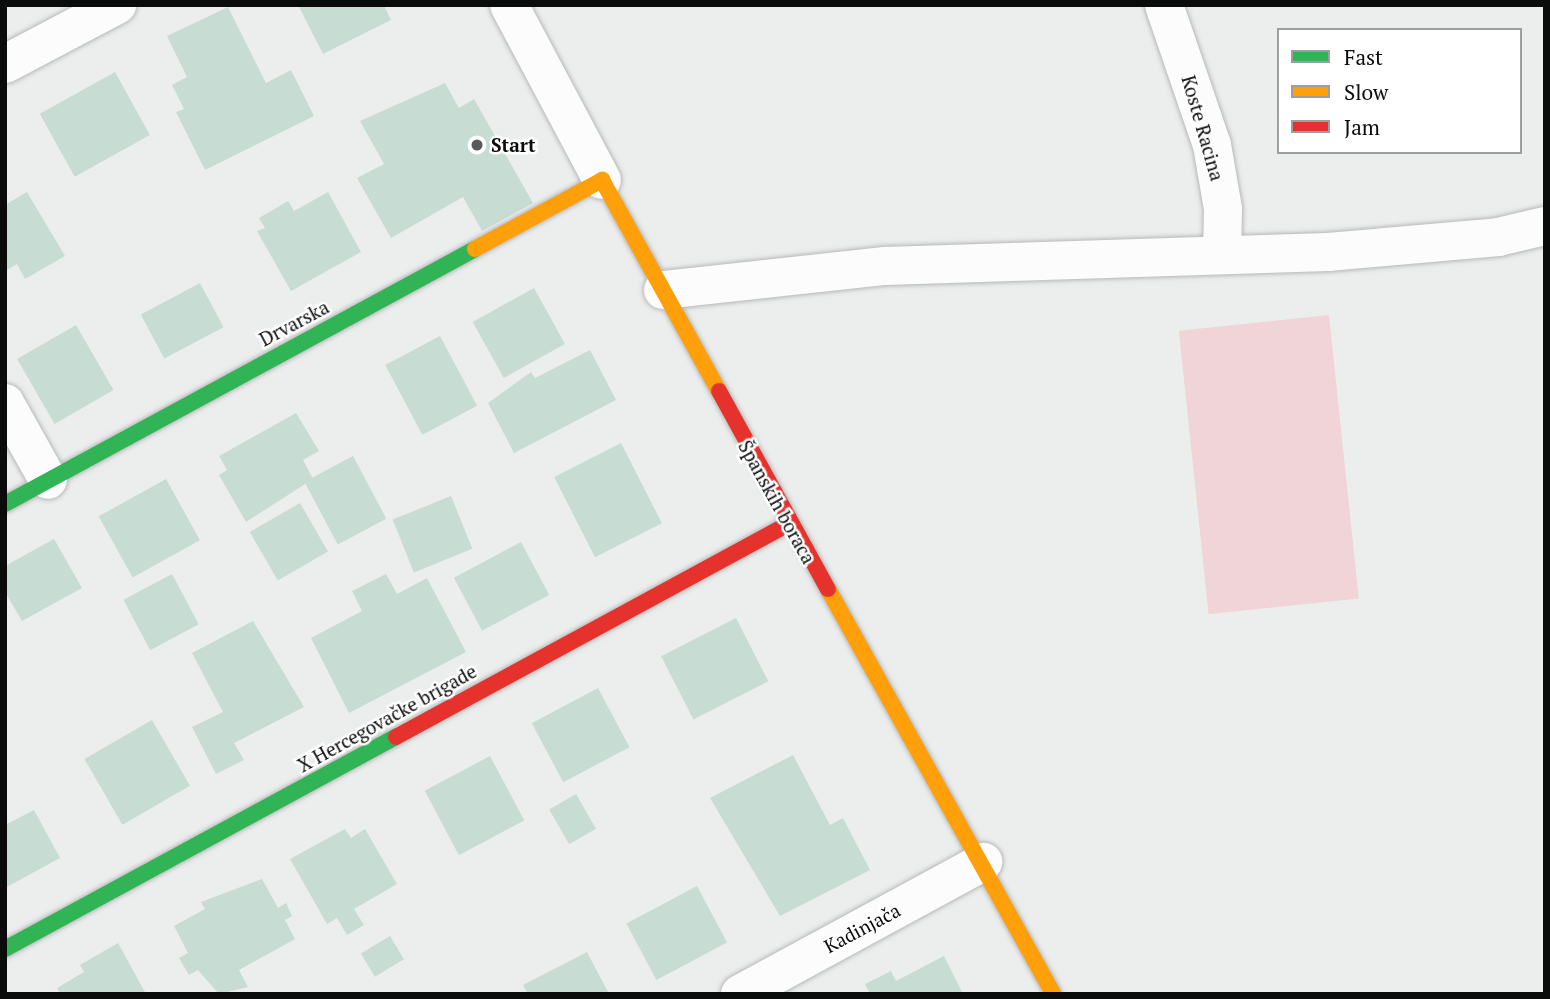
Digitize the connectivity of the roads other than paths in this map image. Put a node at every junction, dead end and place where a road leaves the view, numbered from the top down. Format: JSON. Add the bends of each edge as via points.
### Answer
{"nodes":[{"id":1,"x":117,"y":5,"type":"edge"},
{"id":2,"x":509,"y":5,"type":"edge"},
{"id":3,"x":1164,"y":5,"type":"edge"},
{"id":4,"x":5,"y":64,"type":"edge"},
{"id":5,"x":603,"y":180,"type":"junction"},
{"id":6,"x":1545,"y":226,"type":"edge"},
{"id":7,"x":1222,"y":254,"type":"junction"},
{"id":8,"x":663,"y":290,"type":"junction"},
{"id":9,"x":5,"y":403,"type":"edge"},
{"id":10,"x":48,"y":480,"type":"junction"},
{"id":11,"x":5,"y":504,"type":"edge"},
{"id":12,"x":788,"y":524,"type":"junction"},
{"id":13,"x":984,"y":863,"type":"junction"},
{"id":14,"x":5,"y":949,"type":"edge"},
{"id":15,"x":740,"y":994,"type":"edge"},
{"id":16,"x":1053,"y":994,"type":"edge"}],
"edges":[{"from":1,"to":4,"type":"street"},
{"from":2,"to":5,"type":"street","name":"Španskih boraca"},
{"from":3,"to":7,"type":"street","name":"Koste Racina","via":[[1212,145],[1223,209]]},
{"from":5,"to":8,"type":"main road","name":"Španskih boraca"},
{"from":5,"to":10,"type":"main road","name":"Drvarska"},
{"from":6,"to":7,"type":"street","via":[[1498,237],[1340,251]]},
{"from":7,"to":8,"type":"street","via":[[884,266]]},
{"from":8,"to":12,"type":"main road","name":"Španskih boraca"},
{"from":9,"to":10,"type":"street"},
{"from":10,"to":11,"type":"main road","name":"Drvarska"},
{"from":12,"to":13,"type":"main road","name":"Španskih boraca"},
{"from":12,"to":14,"type":"main road","name":"X Hercegovačke brigade"},
{"from":13,"to":15,"type":"street","name":"Kadinjača"},
{"from":13,"to":16,"type":"main road","name":"Španskih boraca"}]}
